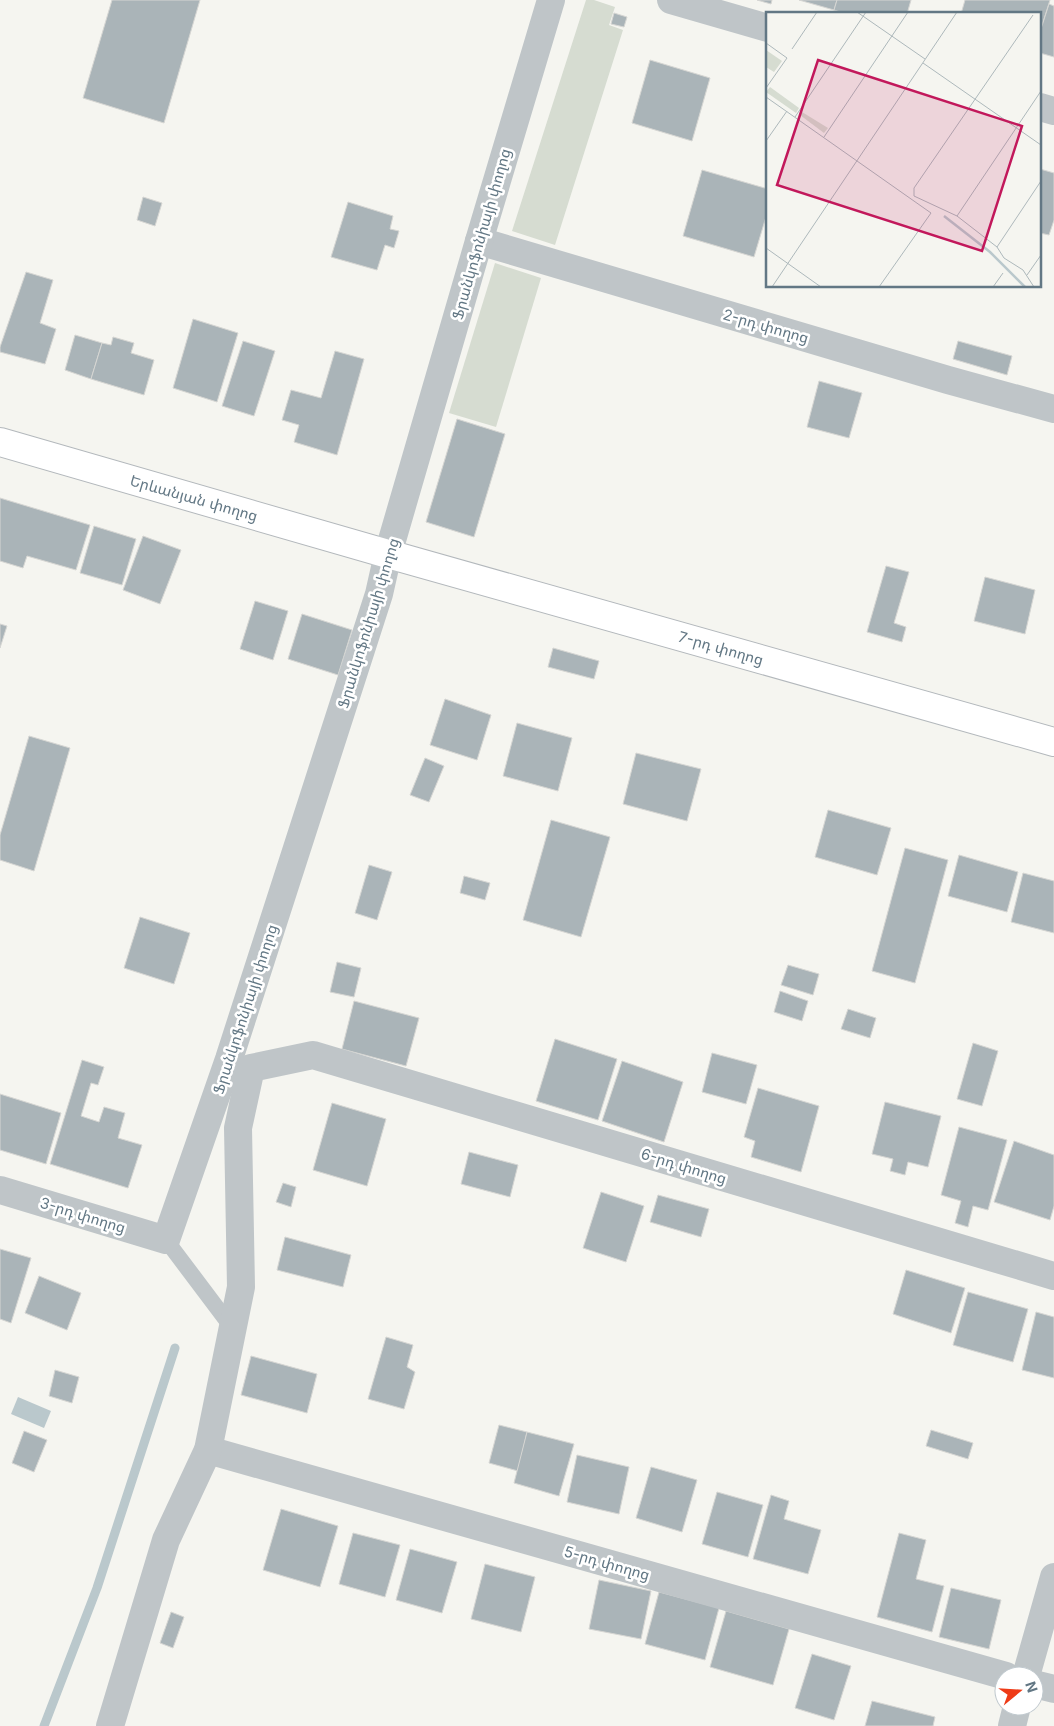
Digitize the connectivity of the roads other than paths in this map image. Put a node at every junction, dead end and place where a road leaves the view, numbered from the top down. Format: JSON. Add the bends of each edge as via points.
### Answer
{"nodes":[{"id":1,"x":551,"y":0,"type":"edge"},
{"id":2,"x":670,"y":0,"type":"edge"},
{"id":3,"x":766,"y":27,"type":"edge"},
{"id":4,"x":479,"y":241,"type":"junction"},
{"id":5,"x":1054,"y":409,"type":"edge"},
{"id":6,"x":0,"y":442,"type":"edge"},
{"id":7,"x":388,"y":554,"type":"junction"},
{"id":8,"x":1054,"y":742,"type":"edge"},
{"id":9,"x":240,"y":1064,"type":"junction"},
{"id":10,"x":0,"y":1190,"type":"edge"},
{"id":11,"x":166,"y":1240,"type":"junction"},
{"id":12,"x":1054,"y":1276,"type":"edge"},
{"id":13,"x":233,"y":1329,"type":"junction"},
{"id":14,"x":208,"y":1450,"type":"junction"},
{"id":15,"x":1054,"y":1577,"type":"edge"},
{"id":16,"x":1029,"y":1666,"type":"edge"},
{"id":17,"x":994,"y":1673,"type":"edge"},
{"id":18,"x":110,"y":1726,"type":"edge"}],
"edges":[{"from":1,"to":4,"type":"street","name":"Ֆրանկոֆոնիայի փողոց"},
{"from":2,"to":3,"type":"street"},
{"from":4,"to":5,"type":"street","name":"2-րդ փողոց"},
{"from":4,"to":7,"type":"street","name":"Ֆրանկոֆոնիայի փողոց"},
{"from":6,"to":7,"type":"main road","name":"Երևանյան փողոց"},
{"from":7,"to":8,"type":"main road","name":"7-րդ փողոց"},
{"from":7,"to":9,"type":"street","name":"Ֆրանկոֆոնիայի փողոց"},
{"from":9,"to":11,"type":"street","name":"Ֆրանկոֆոնիայի փողոց"},
{"from":9,"to":12,"type":"street","name":"6-րդ փողոց","via":[[313,1055]]},
{"from":9,"to":13,"type":"street","via":[[241,1288]]},
{"from":10,"to":11,"type":"street","name":"3-րդ փողոց"},
{"from":11,"to":13,"type":"lane"},
{"from":13,"to":14,"type":"street"},
{"from":14,"to":17,"type":"street","name":"5-րդ փողոց"},
{"from":14,"to":18,"type":"street","via":[[166,1540]]},
{"from":15,"to":16,"type":"street"}]}
